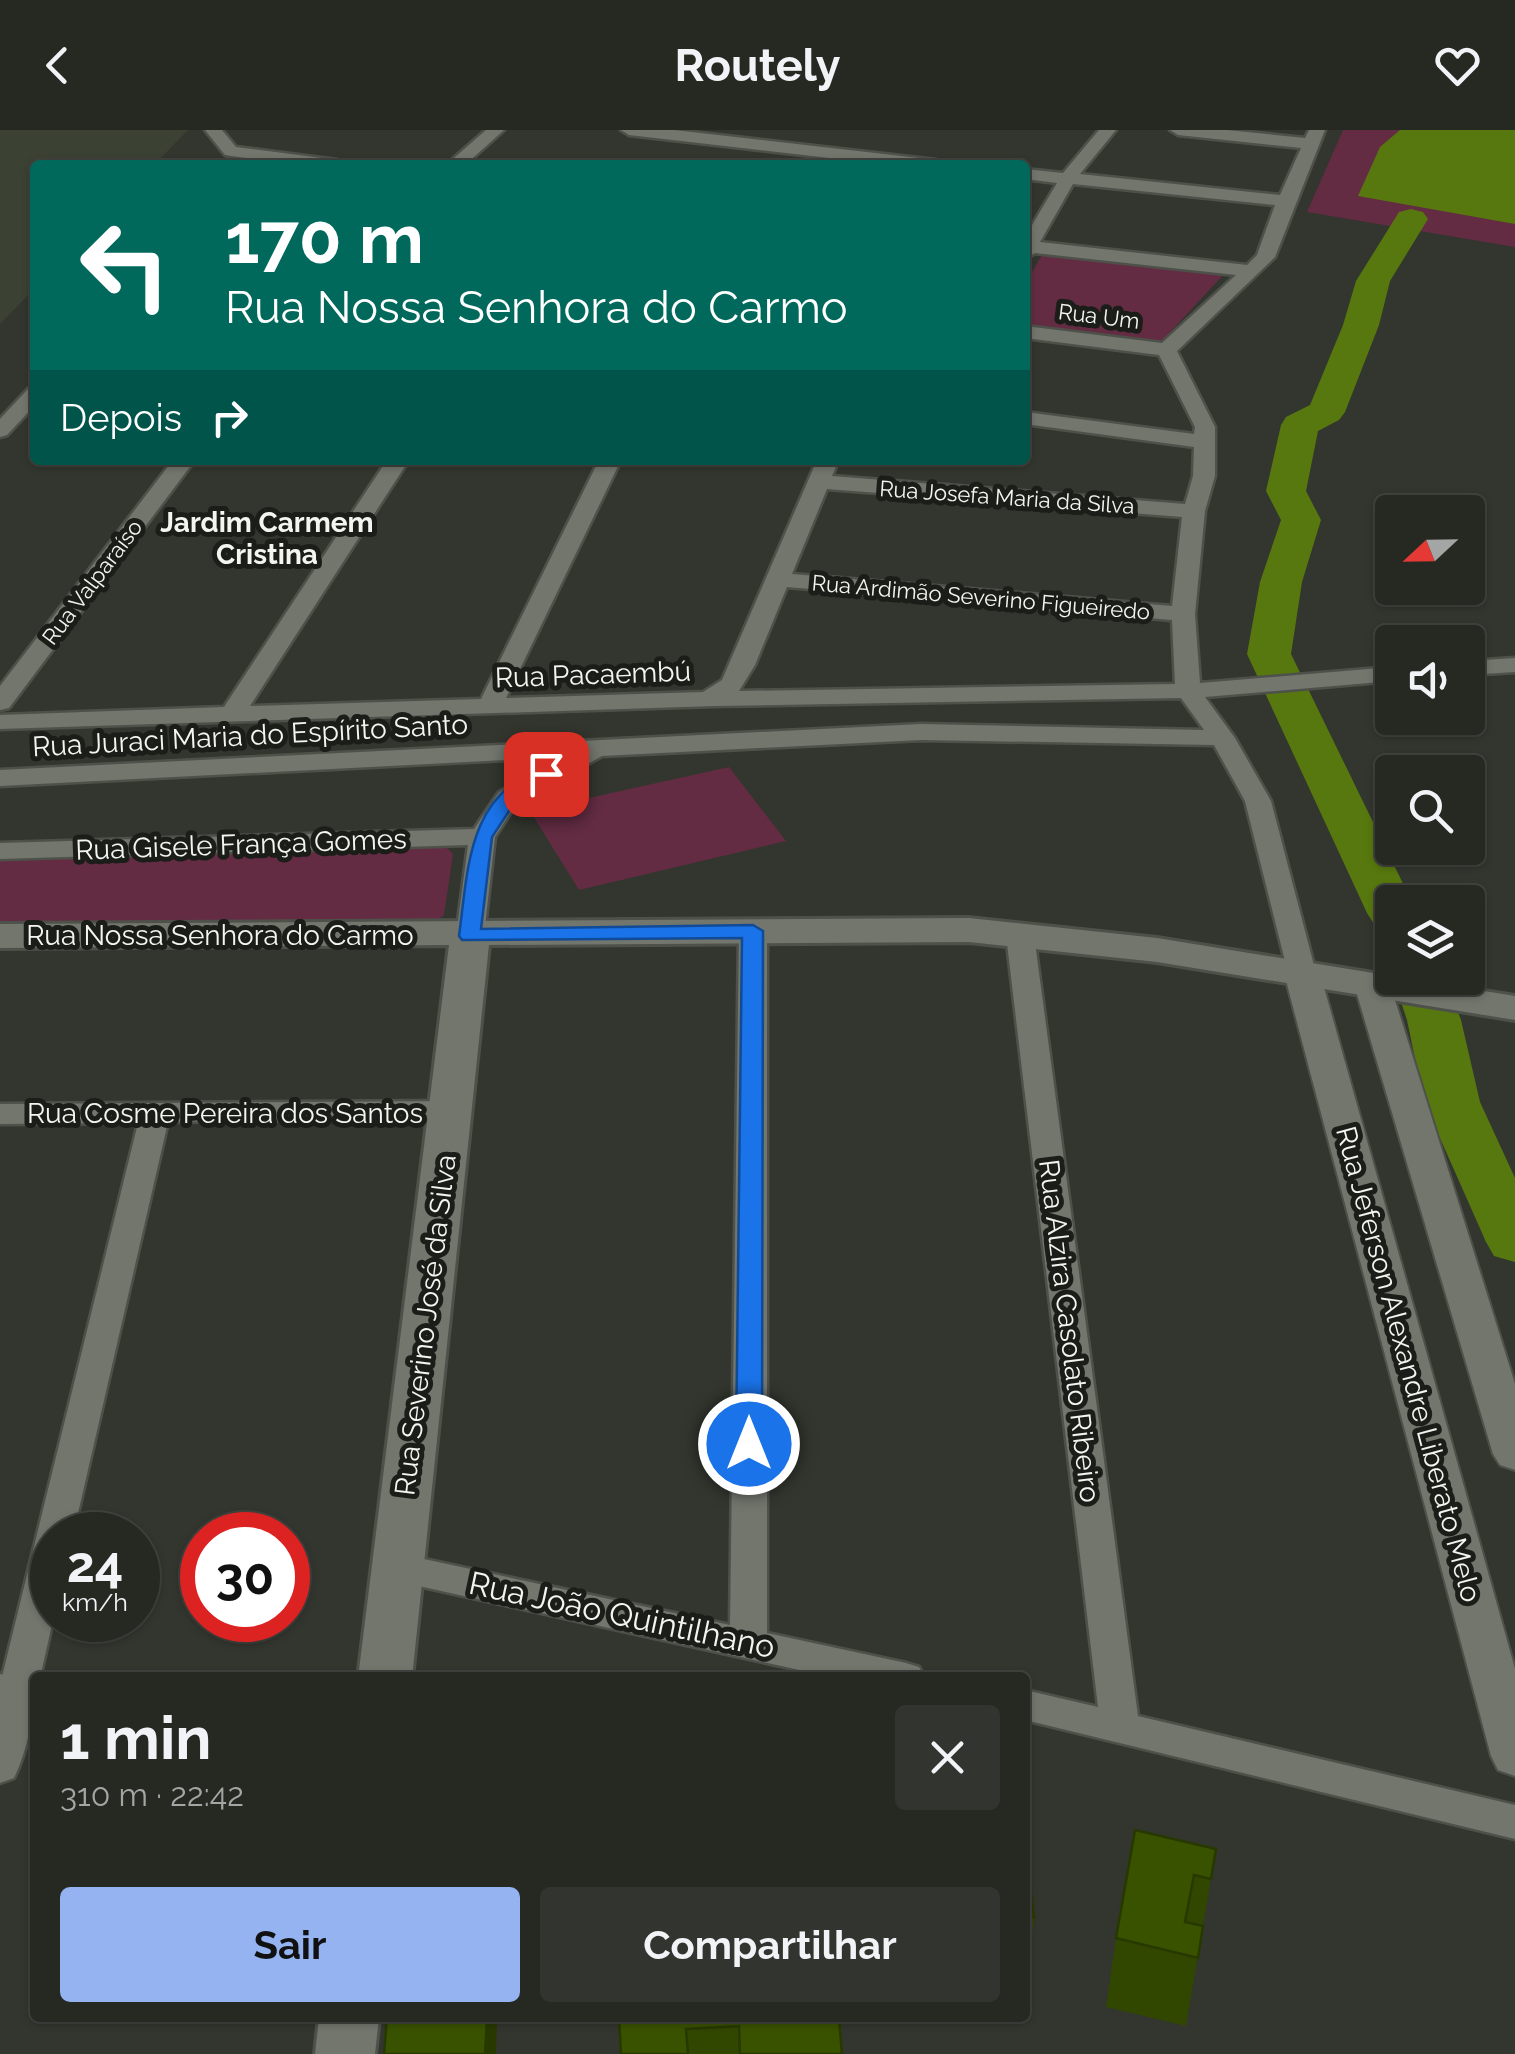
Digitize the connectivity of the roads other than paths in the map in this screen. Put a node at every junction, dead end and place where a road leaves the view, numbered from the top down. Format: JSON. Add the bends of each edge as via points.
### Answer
{"nodes":[{"id":1,"x":496,"y":130,"type":"edge"},
{"id":2,"x":628,"y":130,"type":"edge"},
{"id":3,"x":1108,"y":130,"type":"edge"},
{"id":4,"x":1178,"y":130,"type":"edge"},
{"id":5,"x":219,"y":133,"type":"edge"},
{"id":6,"x":1315,"y":137,"type":"edge"},
{"id":7,"x":243,"y":160,"type":"edge"},
{"id":8,"x":461,"y":160,"type":"edge"},
{"id":9,"x":838,"y":160,"type":"edge"},
{"id":10,"x":1030,"y":174,"type":"edge"},
{"id":11,"x":1068,"y":178,"type":"junction"},
{"id":12,"x":1286,"y":201,"type":"junction"},
{"id":13,"x":1030,"y":241,"type":"edge"},
{"id":14,"x":1030,"y":248,"type":"edge"},
{"id":15,"x":1252,"y":271,"type":"junction"},
{"id":16,"x":1030,"y":333,"type":"edge"},
{"id":17,"x":1167,"y":350,"type":"junction"},
{"id":18,"x":30,"y":398,"type":"edge"},
{"id":19,"x":1030,"y":419,"type":"edge"},
{"id":20,"x":0,"y":431,"type":"edge"},
{"id":21,"x":1205,"y":442,"type":"junction"},
{"id":22,"x":180,"y":465,"type":"edge"},
{"id":23,"x":395,"y":465,"type":"edge"},
{"id":24,"x":608,"y":465,"type":"edge"},
{"id":25,"x":824,"y":471,"type":"edge"},
{"id":26,"x":1194,"y":511,"type":"junction"},
{"id":27,"x":780,"y":580,"type":"junction"},
{"id":28,"x":1183,"y":614,"type":"junction"},
{"id":29,"x":1515,"y":665,"type":"edge"},
{"id":30,"x":1485,"y":667,"type":"edge"},
{"id":31,"x":1375,"y":675,"type":"edge"},
{"id":32,"x":1188,"y":690,"type":"junction"},
{"id":33,"x":710,"y":700,"type":"junction"},
{"id":34,"x":0,"y":703,"type":"edge"},
{"id":35,"x":488,"y":709,"type":"junction"},
{"id":36,"x":231,"y":716,"type":"junction"},
{"id":37,"x":0,"y":722,"type":"edge"},
{"id":38,"x":1222,"y":738,"type":"junction"},
{"id":39,"x":606,"y":747,"type":"junction"},
{"id":40,"x":0,"y":778,"type":"edge"},
{"id":41,"x":482,"y":837,"type":"junction"},
{"id":42,"x":0,"y":852,"type":"edge"},
{"id":43,"x":753,"y":931,"type":"junction"},
{"id":44,"x":1020,"y":934,"type":"junction"},
{"id":45,"x":0,"y":936,"type":"edge"},
{"id":46,"x":467,"y":954,"type":"junction"},
{"id":47,"x":1302,"y":973,"type":"junction"},
{"id":48,"x":1375,"y":984,"type":"edge"},
{"id":49,"x":1388,"y":995,"type":"edge"},
{"id":50,"x":1440,"y":995,"type":"edge"},
{"id":51,"x":1515,"y":1008,"type":"edge"},
{"id":52,"x":450,"y":1111,"type":"junction"},
{"id":53,"x":0,"y":1114,"type":"edge"},
{"id":54,"x":155,"y":1114,"type":"junction"},
{"id":55,"x":1515,"y":1454,"type":"edge"},
{"id":56,"x":60,"y":1512,"type":"edge"},
{"id":57,"x":396,"y":1567,"type":"junction"},
{"id":58,"x":748,"y":1640,"type":"junction"},
{"id":59,"x":30,"y":1642,"type":"edge"},
{"id":60,"x":386,"y":1672,"type":"edge"},
{"id":61,"x":881,"y":1672,"type":"edge"},
{"id":62,"x":17,"y":1700,"type":"edge"},
{"id":63,"x":1030,"y":1707,"type":"edge"},
{"id":64,"x":1120,"y":1728,"type":"junction"},
{"id":65,"x":1515,"y":1756,"type":"edge"},
{"id":66,"x":0,"y":1768,"type":"edge"},
{"id":67,"x":1515,"y":1822,"type":"edge"},
{"id":68,"x":349,"y":2022,"type":"edge"},
{"id":69,"x":345,"y":2054,"type":"edge"}],
"edges":[{"from":1,"to":8,"type":"street"},
{"from":2,"to":9,"type":"street"},
{"from":3,"to":11,"type":"street"},
{"from":4,"to":6,"type":"street"},
{"from":5,"to":7,"type":"street"},
{"from":6,"to":12,"type":"street"},
{"from":10,"to":11,"type":"street"},
{"from":11,"to":12,"type":"street"},
{"from":11,"to":13,"type":"street"},
{"from":12,"to":15,"type":"street","via":[[1266,257]]},
{"from":14,"to":15,"type":"street"},
{"from":15,"to":17,"type":"street"},
{"from":16,"to":17,"type":"street","name":"Rua Um"},
{"from":17,"to":21,"type":"street","via":[[1205,427]]},
{"from":18,"to":20,"type":"street"},
{"from":19,"to":21,"type":"street"},
{"from":21,"to":26,"type":"street"},
{"from":22,"to":34,"type":"street","name":"Rua Valparaíso"},
{"from":23,"to":36,"type":"street"},
{"from":24,"to":35,"type":"street"},
{"from":25,"to":26,"type":"street","name":"Rua Josefa Maria da Silva"},
{"from":25,"to":27,"type":"street"},
{"from":26,"to":28,"type":"street"},
{"from":27,"to":28,"type":"street","name":"Rua Ardimão Severino Figueiredo"},
{"from":27,"to":33,"type":"street","via":[[732,685]]},
{"from":28,"to":32,"type":"street"},
{"from":29,"to":30,"type":"street"},
{"from":31,"to":32,"type":"street","name":"Rua Pacaembú"},
{"from":32,"to":33,"type":"street","name":"Rua Pacaembú"},
{"from":32,"to":38,"type":"street"},
{"from":33,"to":35,"type":"street","name":"Rua Pacaembú"},
{"from":33,"to":39,"type":"street","name":"Rua Severino José da Silva"},
{"from":35,"to":36,"type":"street","name":"Rua Pacaembú"},
{"from":36,"to":37,"type":"street","name":"Rua Pacaembú"},
{"from":38,"to":39,"type":"street","name":"Rua Juraci Maria do Espírito Santo","via":[[921,732]]},
{"from":38,"to":47,"type":"street","via":[[1258,800]]},
{"from":39,"to":40,"type":"street","name":"Rua Juraci Maria do Espírito Santo"},
{"from":39,"to":41,"type":"street","name":"Rua Severino José da Silva","via":[[508,798]]},
{"from":41,"to":42,"type":"street","name":"Rua Gisele França Gomes"},
{"from":41,"to":46,"type":"street","name":"Rua Severino José da Silva"},
{"from":43,"to":44,"type":"main road"},
{"from":43,"to":46,"type":"main road","via":[[530,935],[492,952]]},
{"from":43,"to":58,"type":"street"},
{"from":44,"to":47,"type":"main road"},
{"from":44,"to":64,"type":"street","name":"Rua Alzira Casolato Ribeiro"},
{"from":45,"to":46,"type":"main road","name":"Rua Nossa Senhora do Carmo"},
{"from":46,"to":52,"type":"main road","name":"Rua Severino José da Silva"},
{"from":47,"to":48,"type":"main road"},
{"from":47,"to":65,"type":"street","name":"Rua Jeferson Alexandre Liberato Melo"},
{"from":49,"to":55,"type":"street"},
{"from":50,"to":51,"type":"main road"},
{"from":52,"to":54,"type":"street","name":"Rua Cosme Pereira dos Santos"},
{"from":52,"to":57,"type":"main road","name":"Rua Severino José da Silva"},
{"from":53,"to":54,"type":"street","name":"Rua Cosme Pereira dos Santos"},
{"from":54,"to":56,"type":"street"},
{"from":57,"to":58,"type":"street","name":"Rua João Quintilhano"},
{"from":57,"to":60,"type":"main road","name":"Rua Severino José da Silva"},
{"from":58,"to":61,"type":"street","name":"Rua João Quintilhano"},
{"from":59,"to":62,"type":"street"},
{"from":62,"to":66,"type":"street"},
{"from":63,"to":64,"type":"street"},
{"from":64,"to":67,"type":"street"},
{"from":68,"to":69,"type":"main road"}]}
